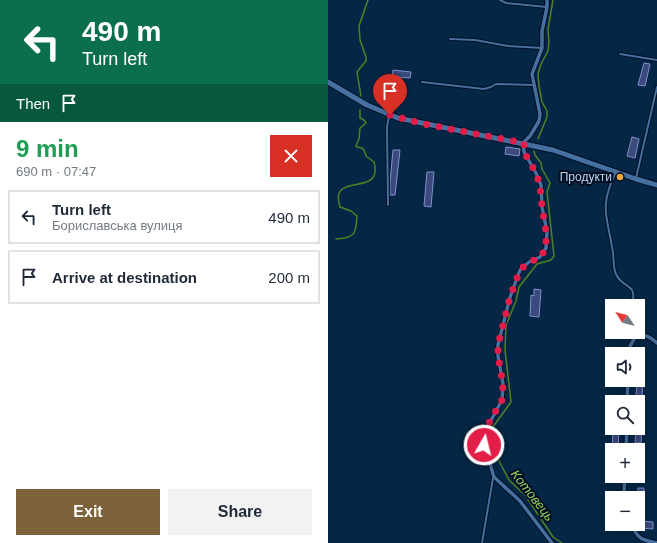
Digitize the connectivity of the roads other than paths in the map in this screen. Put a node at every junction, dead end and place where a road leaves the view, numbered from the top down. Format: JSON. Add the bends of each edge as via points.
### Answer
{"nodes":[{"id":1,"x":500,"y":0,"type":"edge"},
{"id":2,"x":546,"y":0,"type":"edge"},
{"id":3,"x":546,"y":7,"type":"junction"},
{"id":4,"x":450,"y":39,"type":"dead end"},
{"id":5,"x":542,"y":48,"type":"junction"},
{"id":6,"x":620,"y":54,"type":"dead end"},
{"id":7,"x":657,"y":60,"type":"edge"},
{"id":8,"x":328,"y":82,"type":"edge"},
{"id":9,"x":422,"y":82,"type":"dead end"},
{"id":10,"x":534,"y":85,"type":"junction"},
{"id":11,"x":657,"y":87,"type":"edge"},
{"id":12,"x":652,"y":108,"type":"junction"},
{"id":13,"x":657,"y":110,"type":"edge"},
{"id":14,"x":390,"y":115,"type":"junction"},
{"id":15,"x":524,"y":143,"type":"junction"},
{"id":16,"x":616,"y":172,"type":"junction"},
{"id":17,"x":636,"y":179,"type":"junction"},
{"id":18,"x":657,"y":185,"type":"edge"},
{"id":19,"x":388,"y":205,"type":"dead end"},
{"id":20,"x":633,"y":299,"type":"edge"},
{"id":21,"x":645,"y":335,"type":"edge"},
{"id":22,"x":657,"y":343,"type":"edge"},
{"id":23,"x":494,"y":477,"type":"junction"},
{"id":24,"x":634,"y":531,"type":"edge"},
{"id":25,"x":482,"y":543,"type":"edge"},
{"id":26,"x":552,"y":543,"type":"edge"},
{"id":27,"x":657,"y":543,"type":"edge"}],
"edges":[{"from":1,"to":3,"type":"lane","via":[[506,3]]},
{"from":2,"to":3,"type":"street"},
{"from":3,"to":5,"type":"street"},
{"from":4,"to":5,"type":"lane"},
{"from":5,"to":10,"type":"street","via":[[532,74]]},
{"from":6,"to":7,"type":"lane"},
{"from":8,"to":14,"type":"main road"},
{"from":9,"to":10,"type":"lane","via":[[484,89],[496,84]]},
{"from":10,"to":15,"type":"street","via":[[539,121]]},
{"from":11,"to":12,"type":"lane"},
{"from":12,"to":13,"type":"lane"},
{"from":12,"to":17,"type":"lane"},
{"from":14,"to":15,"type":"main road"},
{"from":14,"to":19,"type":"lane","via":[[387,127]]},
{"from":15,"to":16,"type":"main road","via":[[553,150]]},
{"from":15,"to":23,"type":"street","via":[[524,152],[540,185],[547,241],[540,258],[529,262],[520,270],[510,297],[500,339],[498,356],[503,384],[502,400],[482,437]]},
{"from":16,"to":17,"type":"main road"},
{"from":16,"to":20,"type":"lane","via":[[607,193],[607,223],[616,275],[631,288]]},
{"from":17,"to":18,"type":"main road"},
{"from":21,"to":22,"type":"street"},
{"from":23,"to":25,"type":"lane"},
{"from":23,"to":26,"type":"street","via":[[520,501]]},
{"from":24,"to":27,"type":"street","via":[[639,538]]}]}
